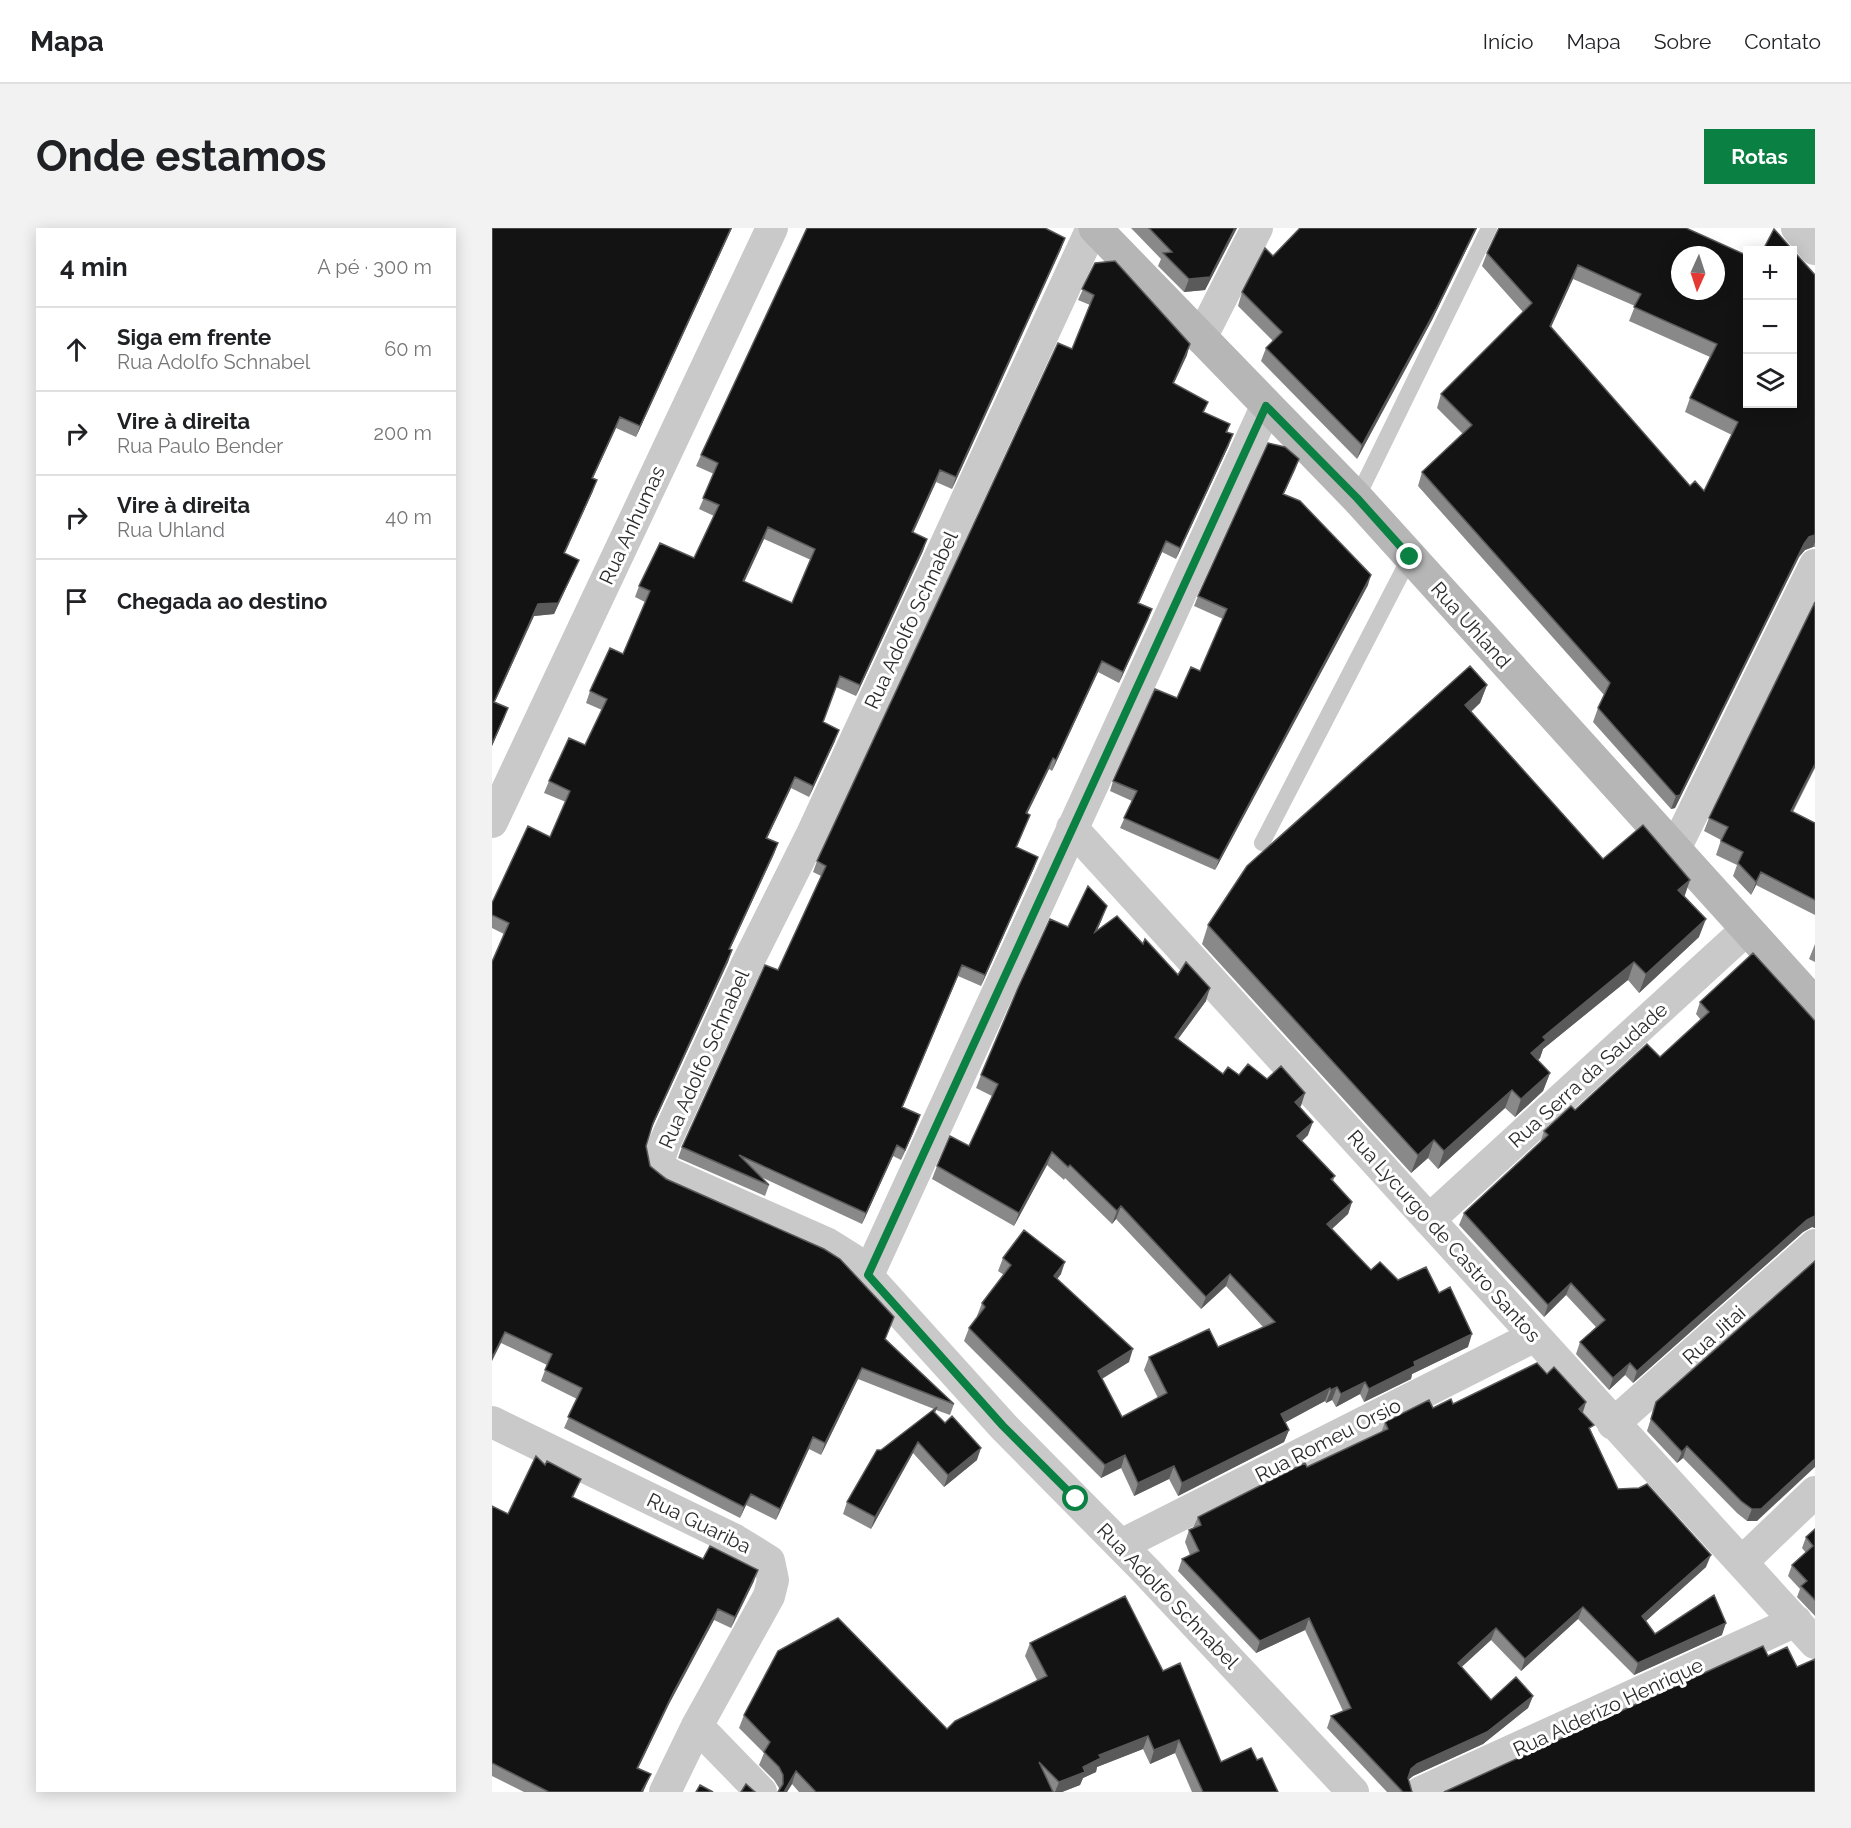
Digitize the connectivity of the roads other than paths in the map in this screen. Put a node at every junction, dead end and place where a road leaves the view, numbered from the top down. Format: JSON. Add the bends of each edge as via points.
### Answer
{"nodes":[{"id":1,"x":772,"y":228,"type":"edge"},
{"id":2,"x":1093,"y":228,"type":"edge"},
{"id":3,"x":1257,"y":228,"type":"edge"},
{"id":4,"x":1489,"y":228,"type":"edge"},
{"id":5,"x":1201,"y":338,"type":"junction"},
{"id":6,"x":1266,"y":406,"type":"junction"},
{"id":7,"x":1357,"y":498,"type":"junction"},
{"id":8,"x":1410,"y":557,"type":"junction"},
{"id":9,"x":1815,"y":565,"type":"edge"},
{"id":10,"x":492,"y":822,"type":"edge"},
{"id":11,"x":1072,"y":828,"type":"junction"},
{"id":12,"x":1262,"y":843,"type":"dead end"},
{"id":13,"x":1674,"y":851,"type":"junction"},
{"id":14,"x":1746,"y":930,"type":"junction"},
{"id":15,"x":1815,"y":1004,"type":"edge"},
{"id":16,"x":1429,"y":1220,"type":"junction"},
{"id":17,"x":1815,"y":1245,"type":"edge"},
{"id":18,"x":868,"y":1275,"type":"junction"},
{"id":19,"x":1535,"y":1335,"type":"junction"},
{"id":20,"x":492,"y":1422,"type":"edge"},
{"id":21,"x":1613,"y":1424,"type":"junction"},
{"id":22,"x":1815,"y":1492,"type":"edge"},
{"id":23,"x":1121,"y":1545,"type":"junction"},
{"id":24,"x":1743,"y":1561,"type":"junction"},
{"id":25,"x":1805,"y":1632,"type":"edge"},
{"id":26,"x":697,"y":1726,"type":"junction"},
{"id":27,"x":664,"y":1792,"type":"edge"},
{"id":28,"x":761,"y":1792,"type":"edge"},
{"id":29,"x":1353,"y":1792,"type":"edge"},
{"id":30,"x":1421,"y":1792,"type":"edge"}],
"edges":[{"from":1,"to":10,"type":"street","name":"Rua Anhumas"},
{"from":2,"to":5,"type":"street","name":"Rua Uhland"},
{"from":2,"to":18,"type":"street","name":"Rua Adolfo Schnabel","via":[[660,1156],[661,1168],[672,1175],[828,1244]]},
{"from":3,"to":5,"type":"street"},
{"from":4,"to":7,"type":"lane"},
{"from":5,"to":6,"type":"street","name":"Rua Uhland"},
{"from":6,"to":7,"type":"street","name":"Rua Uhland"},
{"from":6,"to":11,"type":"street"},
{"from":7,"to":8,"type":"street","name":"Rua Uhland"},
{"from":8,"to":12,"type":"lane"},
{"from":8,"to":13,"type":"street","name":"Rua Uhland"},
{"from":9,"to":13,"type":"street"},
{"from":11,"to":16,"type":"street","name":"Rua Lycurgo de Castro Santos"},
{"from":11,"to":18,"type":"street"},
{"from":13,"to":14,"type":"street","name":"Rua Uhland"},
{"from":14,"to":15,"type":"street","name":"Rua Uhland"},
{"from":14,"to":16,"type":"street","name":"Rua Serra da Saudade"},
{"from":16,"to":19,"type":"street","name":"Rua Lycurgo de Castro Santos"},
{"from":17,"to":21,"type":"street","name":"Rua Jitai"},
{"from":18,"to":23,"type":"street","name":"Rua Adolfo Schnabel","via":[[1003,1426]]},
{"from":19,"to":21,"type":"street","name":"Rua Lycurgo de Castro Santos"},
{"from":19,"to":23,"type":"street","name":"Rua Romeu Orsio"},
{"from":20,"to":26,"type":"street","name":"Rua Guariba","via":[[735,1540],[769,1561],[773,1580],[769,1596]]},
{"from":21,"to":24,"type":"street","name":"Rua Lycurgo de Castro Santos"},
{"from":22,"to":24,"type":"street"},
{"from":23,"to":29,"type":"street","name":"Rua Adolfo Schnabel"},
{"from":24,"to":25,"type":"street","name":"Rua Lycurgo de Castro Santos"},
{"from":25,"to":30,"type":"street","name":"Rua Alderizo Henrique"},
{"from":26,"to":27,"type":"street","name":"Rua Guariba"},
{"from":26,"to":28,"type":"street"}]}
